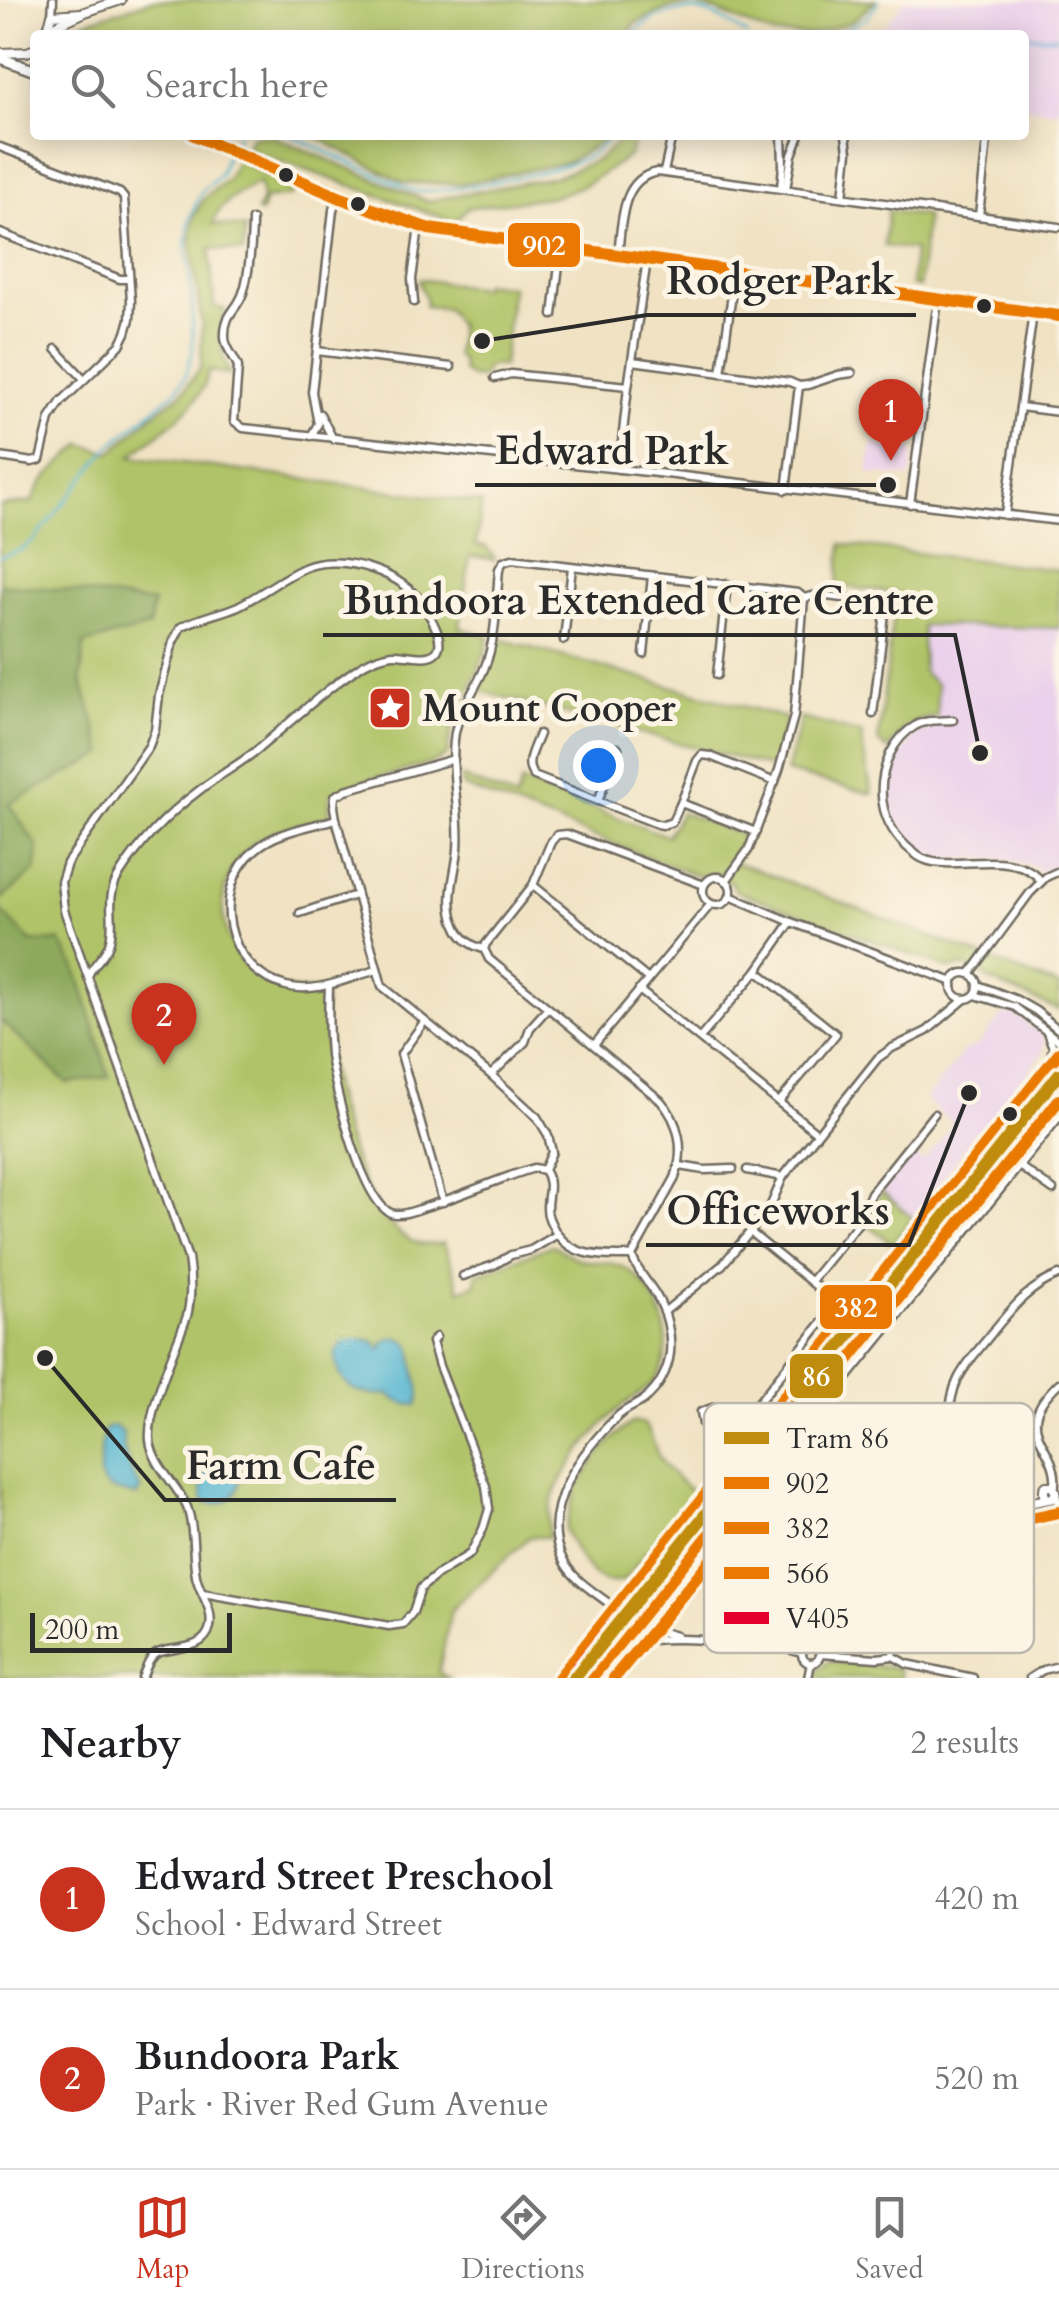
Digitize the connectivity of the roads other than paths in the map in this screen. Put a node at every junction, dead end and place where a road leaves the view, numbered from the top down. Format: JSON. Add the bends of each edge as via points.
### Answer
{"nodes":[{"id":1,"x":54,"y":0,"type":"edge"},
{"id":2,"x":121,"y":0,"type":"edge"},
{"id":3,"x":85,"y":12,"type":"junction"},
{"id":4,"x":52,"y":15,"type":"junction"},
{"id":5,"x":48,"y":30,"type":"edge"},
{"id":6,"x":51,"y":30,"type":"edge"},
{"id":7,"x":30,"y":51,"type":"edge"},
{"id":8,"x":0,"y":55,"type":"edge"},
{"id":9,"x":30,"y":67,"type":"edge"},
{"id":10,"x":207,"y":140,"type":"edge"},
{"id":11,"x":671,"y":140,"type":"edge"},
{"id":12,"x":782,"y":140,"type":"edge"},
{"id":13,"x":798,"y":140,"type":"edge"},
{"id":14,"x":847,"y":140,"type":"edge"},
{"id":15,"x":987,"y":140,"type":"dead end"},
{"id":16,"x":0,"y":147,"type":"edge"},
{"id":17,"x":664,"y":172,"type":"junction"},
{"id":18,"x":784,"y":189,"type":"junction"},
{"id":19,"x":338,"y":196,"type":"junction"},
{"id":20,"x":843,"y":197,"type":"junction"},
{"id":21,"x":979,"y":216,"type":"junction"},
{"id":22,"x":252,"y":220,"type":"dead end"},
{"id":23,"x":418,"y":226,"type":"junction"},
{"id":24,"x":1059,"y":227,"type":"edge"},
{"id":25,"x":0,"y":233,"type":"edge"},
{"id":26,"x":560,"y":248,"type":"junction"},
{"id":27,"x":618,"y":256,"type":"junction"},
{"id":28,"x":647,"y":260,"type":"junction"},
{"id":29,"x":735,"y":272,"type":"junction"},
{"id":30,"x":128,"y":279,"type":"junction"},
{"id":31,"x":938,"y":300,"type":"junction"},
{"id":32,"x":414,"y":302,"type":"dead end"},
{"id":33,"x":1033,"y":313,"type":"junction"},
{"id":34,"x":553,"y":316,"type":"dead end"},
{"id":35,"x":1059,"y":316,"type":"edge"},
{"id":36,"x":56,"y":349,"type":"dead end"},
{"id":37,"x":317,"y":352,"type":"junction"},
{"id":38,"x":632,"y":361,"type":"junction"},
{"id":39,"x":451,"y":367,"type":"dead end"},
{"id":40,"x":721,"y":372,"type":"junction"},
{"id":41,"x":852,"y":373,"type":"dead end"},
{"id":42,"x":495,"y":378,"type":"dead end"},
{"id":43,"x":84,"y":379,"type":"junction"},
{"id":44,"x":628,"y":386,"type":"junction"},
{"id":45,"x":799,"y":386,"type":"junction"},
{"id":46,"x":1020,"y":407,"type":"junction"},
{"id":47,"x":316,"y":409,"type":"junction"},
{"id":48,"x":1059,"y":412,"type":"edge"},
{"id":49,"x":311,"y":436,"type":"junction"},
{"id":50,"x":333,"y":439,"type":"junction"},
{"id":51,"x":0,"y":457,"type":"edge"},
{"id":52,"x":619,"y":469,"type":"junction"},
{"id":53,"x":786,"y":490,"type":"junction"},
{"id":54,"x":910,"y":504,"type":"junction"},
{"id":55,"x":1005,"y":515,"type":"junction"},
{"id":56,"x":1059,"y":521,"type":"edge"},
{"id":57,"x":572,"y":567,"type":"junction"},
{"id":58,"x":652,"y":576,"type":"junction"},
{"id":59,"x":727,"y":584,"type":"junction"},
{"id":60,"x":804,"y":598,"type":"junction"},
{"id":61,"x":564,"y":640,"type":"dead end"},
{"id":62,"x":644,"y":654,"type":"dead end"},
{"id":63,"x":716,"y":674,"type":"dead end"},
{"id":64,"x":873,"y":714,"type":"dead end"},
{"id":65,"x":952,"y":720,"type":"dead end"},
{"id":66,"x":540,"y":734,"type":"dead end"},
{"id":67,"x":618,"y":748,"type":"dead end"},
{"id":68,"x":454,"y":759,"type":"junction"},
{"id":69,"x":775,"y":782,"type":"junction"},
{"id":70,"x":598,"y":801,"type":"junction"},
{"id":71,"x":682,"y":803,"type":"junction"},
{"id":72,"x":336,"y":819,"type":"junction"},
{"id":73,"x":756,"y":832,"type":"junction"},
{"id":74,"x":1059,"y":870,"type":"edge"},
{"id":75,"x":726,"y":881,"type":"junction"},
{"id":76,"x":1041,"y":881,"type":"junction"},
{"id":77,"x":533,"y":885,"type":"junction"},
{"id":78,"x":704,"y":885,"type":"junction"},
{"id":79,"x":356,"y":895,"type":"junction"},
{"id":80,"x":730,"y":896,"type":"junction"},
{"id":81,"x":711,"y":904,"type":"junction"},
{"id":82,"x":300,"y":913,"type":"dead end"},
{"id":83,"x":791,"y":922,"type":"junction"},
{"id":84,"x":484,"y":949,"type":"junction"},
{"id":85,"x":377,"y":970,"type":"junction"},
{"id":86,"x":758,"y":971,"type":"junction"},
{"id":87,"x":970,"y":974,"type":"junction"},
{"id":88,"x":88,"y":976,"type":"junction"},
{"id":89,"x":648,"y":978,"type":"junction"},
{"id":90,"x":953,"y":982,"type":"junction"},
{"id":91,"x":978,"y":985,"type":"junction"},
{"id":92,"x":328,"y":986,"type":"junction"},
{"id":93,"x":639,"y":990,"type":"junction"},
{"id":94,"x":954,"y":994,"type":"junction"},
{"id":95,"x":975,"y":995,"type":"junction"},
{"id":96,"x":964,"y":999,"type":"junction"},
{"id":97,"x":548,"y":1008,"type":"junction"},
{"id":98,"x":950,"y":1012,"type":"junction"},
{"id":99,"x":424,"y":1022,"type":"junction"},
{"id":100,"x":1046,"y":1025,"type":"junction"},
{"id":101,"x":1059,"y":1026,"type":"edge"},
{"id":102,"x":700,"y":1038,"type":"junction"},
{"id":103,"x":1059,"y":1041,"type":"edge"},
{"id":104,"x":594,"y":1046,"type":"junction"},
{"id":105,"x":1059,"y":1054,"type":"edge"},
{"id":106,"x":1048,"y":1067,"type":"junction"},
{"id":107,"x":491,"y":1075,"type":"junction"},
{"id":108,"x":1059,"y":1100,"type":"edge"},
{"id":109,"x":779,"y":1102,"type":"junction"},
{"id":110,"x":934,"y":1114,"type":"dead end"},
{"id":111,"x":1059,"y":1117,"type":"edge"},
{"id":112,"x":817,"y":1133,"type":"junction"},
{"id":113,"x":679,"y":1166,"type":"junction"},
{"id":114,"x":1019,"y":1166,"type":"junction"},
{"id":115,"x":733,"y":1169,"type":"dead end"},
{"id":116,"x":544,"y":1170,"type":"junction"},
{"id":117,"x":746,"y":1170,"type":"dead end"},
{"id":118,"x":783,"y":1177,"type":"junction"},
{"id":119,"x":1053,"y":1190,"type":"dead end"},
{"id":120,"x":442,"y":1202,"type":"junction"},
{"id":121,"x":974,"y":1214,"type":"junction"},
{"id":122,"x":750,"y":1232,"type":"junction"},
{"id":123,"x":556,"y":1236,"type":"junction"},
{"id":124,"x":632,"y":1256,"type":"junction"},
{"id":125,"x":1059,"y":1275,"type":"edge"},
{"id":126,"x":464,"y":1276,"type":"dead end"},
{"id":127,"x":810,"y":1280,"type":"junction"},
{"id":128,"x":664,"y":1312,"type":"junction"},
{"id":129,"x":436,"y":1337,"type":"dead end"},
{"id":130,"x":1059,"y":1383,"type":"edge"},
{"id":131,"x":758,"y":1403,"type":"edge"},
{"id":132,"x":778,"y":1403,"type":"edge"},
{"id":133,"x":817,"y":1403,"type":"edge"},
{"id":134,"x":828,"y":1403,"type":"edge"},
{"id":135,"x":951,"y":1403,"type":"edge"},
{"id":136,"x":704,"y":1410,"type":"edge"},
{"id":137,"x":703,"y":1424,"type":"dead end"},
{"id":138,"x":1050,"y":1456,"type":"junction"},
{"id":139,"x":1059,"y":1468,"type":"edge"},
{"id":140,"x":1054,"y":1494,"type":"edge"},
{"id":141,"x":704,"y":1496,"type":"edge"},
{"id":142,"x":704,"y":1541,"type":"edge"},
{"id":143,"x":201,"y":1593,"type":"junction"},
{"id":144,"x":616,"y":1609,"type":"junction"},
{"id":145,"x":640,"y":1620,"type":"junction"},
{"id":146,"x":688,"y":1639,"type":"junction"},
{"id":147,"x":704,"y":1641,"type":"edge"},
{"id":148,"x":620,"y":1645,"type":"junction"},
{"id":149,"x":802,"y":1653,"type":"edge"},
{"id":150,"x":893,"y":1653,"type":"edge"},
{"id":151,"x":820,"y":1654,"type":"joint"},
{"id":152,"x":893,"y":1656,"type":"junction"},
{"id":153,"x":810,"y":1663,"type":"junction"},
{"id":154,"x":1059,"y":1666,"type":"edge"},
{"id":155,"x":600,"y":1672,"type":"edge"},
{"id":156,"x":937,"y":1674,"type":"edge"},
{"id":157,"x":142,"y":1678,"type":"edge"},
{"id":158,"x":559,"y":1678,"type":"edge"},
{"id":159,"x":591,"y":1678,"type":"edge"},
{"id":160,"x":808,"y":1678,"type":"edge"},
{"id":161,"x":973,"y":1678,"type":"edge"},
{"id":162,"x":1030,"y":1678,"type":"edge"}],
"edges":[{"from":1,"to":4,"type":"street"},
{"from":2,"to":3,"type":"street"},
{"from":3,"to":4,"type":"street"},
{"from":3,"to":6,"type":"street"},
{"from":4,"to":5,"type":"street"},
{"from":7,"to":8,"type":"street"},
{"from":8,"to":9,"type":"main road"},
{"from":10,"to":19,"type":"main road"},
{"from":11,"to":17,"type":"street"},
{"from":12,"to":18,"type":"street"},
{"from":13,"to":18,"type":"street"},
{"from":14,"to":20,"type":"street"},
{"from":15,"to":21,"type":"street"},
{"from":16,"to":30,"type":"street","via":[[120,193]]},
{"from":17,"to":18,"type":"street"},
{"from":17,"to":27,"type":"street","via":[[644,176],[628,194]]},
{"from":18,"to":20,"type":"street"},
{"from":19,"to":23,"type":"main road"},
{"from":19,"to":37,"type":"street"},
{"from":20,"to":21,"type":"street"},
{"from":21,"to":24,"type":"street"},
{"from":22,"to":49,"type":"street","via":[[244,291],[225,335],[238,367],[234,421],[243,428]]},
{"from":23,"to":26,"type":"main road"},
{"from":23,"to":32,"type":"street"},
{"from":25,"to":30,"type":"street"},
{"from":26,"to":27,"type":"main road"},
{"from":26,"to":34,"type":"street"},
{"from":27,"to":28,"type":"main road"},
{"from":28,"to":29,"type":"main road"},
{"from":28,"to":38,"type":"street"},
{"from":29,"to":31,"type":"main road"},
{"from":29,"to":40,"type":"street"},
{"from":30,"to":43,"type":"street","via":[[126,333]]},
{"from":31,"to":33,"type":"main road"},
{"from":31,"to":54,"type":"street"},
{"from":33,"to":35,"type":"main road"},
{"from":33,"to":46,"type":"street"},
{"from":36,"to":43,"type":"street"},
{"from":37,"to":39,"type":"street"},
{"from":37,"to":47,"type":"street"},
{"from":38,"to":40,"type":"street"},
{"from":38,"to":44,"type":"street"},
{"from":40,"to":45,"type":"street"},
{"from":41,"to":45,"type":"street"},
{"from":42,"to":44,"type":"street"},
{"from":43,"to":51,"type":"street","via":[[50,420],[43,456]]},
{"from":44,"to":52,"type":"street"},
{"from":45,"to":53,"type":"street"},
{"from":46,"to":48,"type":"street"},
{"from":46,"to":55,"type":"street"},
{"from":47,"to":49,"type":"street"},
{"from":47,"to":50,"type":"street"},
{"from":49,"to":50,"type":"street"},
{"from":50,"to":52,"type":"street"},
{"from":52,"to":53,"type":"street"},
{"from":53,"to":54,"type":"street"},
{"from":54,"to":55,"type":"street"},
{"from":55,"to":56,"type":"street"},
{"from":57,"to":58,"type":"street"},
{"from":57,"to":61,"type":"street"},
{"from":57,"to":68,"type":"street","via":[[503,562],[491,646],[458,721]]},
{"from":58,"to":59,"type":"street"},
{"from":58,"to":62,"type":"street"},
{"from":59,"to":60,"type":"street"},
{"from":59,"to":63,"type":"street"},
{"from":60,"to":64,"type":"street","via":[[883,606]]},
{"from":60,"to":69,"type":"street","via":[[794,716]]},
{"from":65,"to":76,"type":"street","via":[[915,726],[894,745],[881,779],[883,809],[918,856],[991,861],[1032,871]]},
{"from":66,"to":70,"type":"street","via":[[528,764],[532,775]]},
{"from":67,"to":70,"type":"street"},
{"from":68,"to":72,"type":"street","via":[[346,790],[335,796]]},
{"from":68,"to":84,"type":"street","via":[[454,922],[472,945]]},
{"from":69,"to":71,"type":"street","via":[[702,755]]},
{"from":69,"to":73,"type":"street"},
{"from":70,"to":71,"type":"street","via":[[663,825]]},
{"from":71,"to":73,"type":"street"},
{"from":72,"to":79,"type":"street"},
{"from":72,"to":92,"type":"street","via":[[254,850],[228,895],[228,924],[239,952],[260,973],[282,986]]},
{"from":73,"to":75,"type":"street"},
{"from":74,"to":76,"type":"street"},
{"from":75,"to":78,"type":"street","via":[[714,878]]},
{"from":75,"to":80,"type":"street"},
{"from":76,"to":87,"type":"street"},
{"from":77,"to":78,"type":"street","via":[[557,834]]},
{"from":77,"to":84,"type":"street"},
{"from":77,"to":89,"type":"street"},
{"from":78,"to":81,"type":"street"},
{"from":79,"to":82,"type":"street"},
{"from":79,"to":85,"type":"street"},
{"from":80,"to":81,"type":"street"},
{"from":80,"to":83,"type":"street"},
{"from":81,"to":89,"type":"street"},
{"from":83,"to":86,"type":"street"},
{"from":83,"to":90,"type":"street"},
{"from":84,"to":97,"type":"street"},
{"from":85,"to":92,"type":"street"},
{"from":85,"to":99,"type":"street","via":[[385,991]]},
{"from":86,"to":102,"type":"street"},
{"from":86,"to":109,"type":"street","via":[[836,1034]]},
{"from":87,"to":90,"type":"street"},
{"from":87,"to":91,"type":"street"},
{"from":88,"to":88,"type":"street","via":[[64,910],[63,874],[148,746],[176,632],[316,564],[378,571],[404,586],[422,602],[438,635],[436,652],[368,662],[182,804],[119,876],[110,895],[108,947]]},
{"from":88,"to":143,"type":"street","via":[[188,1258],[191,1302],[150,1434],[156,1458],[188,1510]]},
{"from":89,"to":93,"type":"street"},
{"from":90,"to":94,"type":"street"},
{"from":91,"to":95,"type":"street"},
{"from":91,"to":100,"type":"street","via":[[1018,1000]]},
{"from":92,"to":120,"type":"street","via":[[338,1102],[367,1181],[390,1214]]},
{"from":93,"to":102,"type":"street"},
{"from":93,"to":104,"type":"street"},
{"from":94,"to":96,"type":"street"},
{"from":94,"to":98,"type":"street"},
{"from":95,"to":96,"type":"street"},
{"from":95,"to":100,"type":"street"},
{"from":96,"to":98,"type":"street"},
{"from":97,"to":104,"type":"street"},
{"from":97,"to":107,"type":"street"},
{"from":98,"to":112,"type":"street","via":[[884,1053]]},
{"from":99,"to":107,"type":"street"},
{"from":99,"to":120,"type":"street","via":[[401,1054]]},
{"from":100,"to":101,"type":"street"},
{"from":100,"to":103,"type":"street"},
{"from":100,"to":106,"type":"street","via":[[1053,1047]]},
{"from":102,"to":109,"type":"street"},
{"from":104,"to":113,"type":"street","via":[[674,1118]]},
{"from":105,"to":106,"type":"highway"},
{"from":106,"to":132,"type":"highway"},
{"from":107,"to":116,"type":"street","via":[[545,1129],[552,1152]]},
{"from":108,"to":121,"type":"highway"},
{"from":109,"to":112,"type":"street"},
{"from":110,"to":127,"type":"street"},
{"from":111,"to":114,"type":"street"},
{"from":112,"to":118,"type":"street"},
{"from":113,"to":115,"type":"street"},
{"from":113,"to":124,"type":"street"},
{"from":114,"to":119,"type":"street"},
{"from":114,"to":121,"type":"street"},
{"from":116,"to":120,"type":"street"},
{"from":116,"to":123,"type":"street"},
{"from":117,"to":118,"type":"street"},
{"from":118,"to":122,"type":"street"},
{"from":121,"to":133,"type":"highway"},
{"from":121,"to":134,"type":"street"},
{"from":122,"to":127,"type":"street"},
{"from":122,"to":128,"type":"street","via":[[722,1265]]},
{"from":123,"to":124,"type":"street","via":[[583,1253]]},
{"from":123,"to":126,"type":"street"},
{"from":124,"to":128,"type":"street"},
{"from":125,"to":135,"type":"street","via":[[1026,1293],[963,1370]]},
{"from":127,"to":131,"type":"street","via":[[834,1300],[834,1308]]},
{"from":128,"to":144,"type":"street","via":[[671,1351],[666,1372],[598,1438],[569,1480],[556,1515],[564,1562]]},
{"from":129,"to":143,"type":"street","via":[[438,1366],[486,1486],[489,1509],[470,1554],[421,1588],[403,1624]]},
{"from":130,"to":138,"type":"street","via":[[1042,1398],[1037,1418]]},
{"from":136,"to":137,"type":"street"},
{"from":138,"to":139,"type":"street"},
{"from":138,"to":140,"type":"street"},
{"from":141,"to":144,"type":"highway"},
{"from":142,"to":145,"type":"highway"},
{"from":143,"to":157,"type":"street","via":[[211,1624],[206,1635],[194,1645],[159,1652]]},
{"from":144,"to":145,"type":"highway"},
{"from":144,"to":158,"type":"highway"},
{"from":145,"to":146,"type":"street"},
{"from":145,"to":148,"type":"highway"},
{"from":146,"to":147,"type":"street"},
{"from":146,"to":148,"type":"street"},
{"from":148,"to":155,"type":"highway"},
{"from":149,"to":153,"type":"street"},
{"from":150,"to":152,"type":"street"},
{"from":151,"to":152,"type":"street"},
{"from":151,"to":153,"type":"street"},
{"from":152,"to":156,"type":"street"},
{"from":153,"to":160,"type":"street"},
{"from":154,"to":162,"type":"street"},
{"from":155,"to":159,"type":"highway"},
{"from":156,"to":161,"type":"street"}]}
